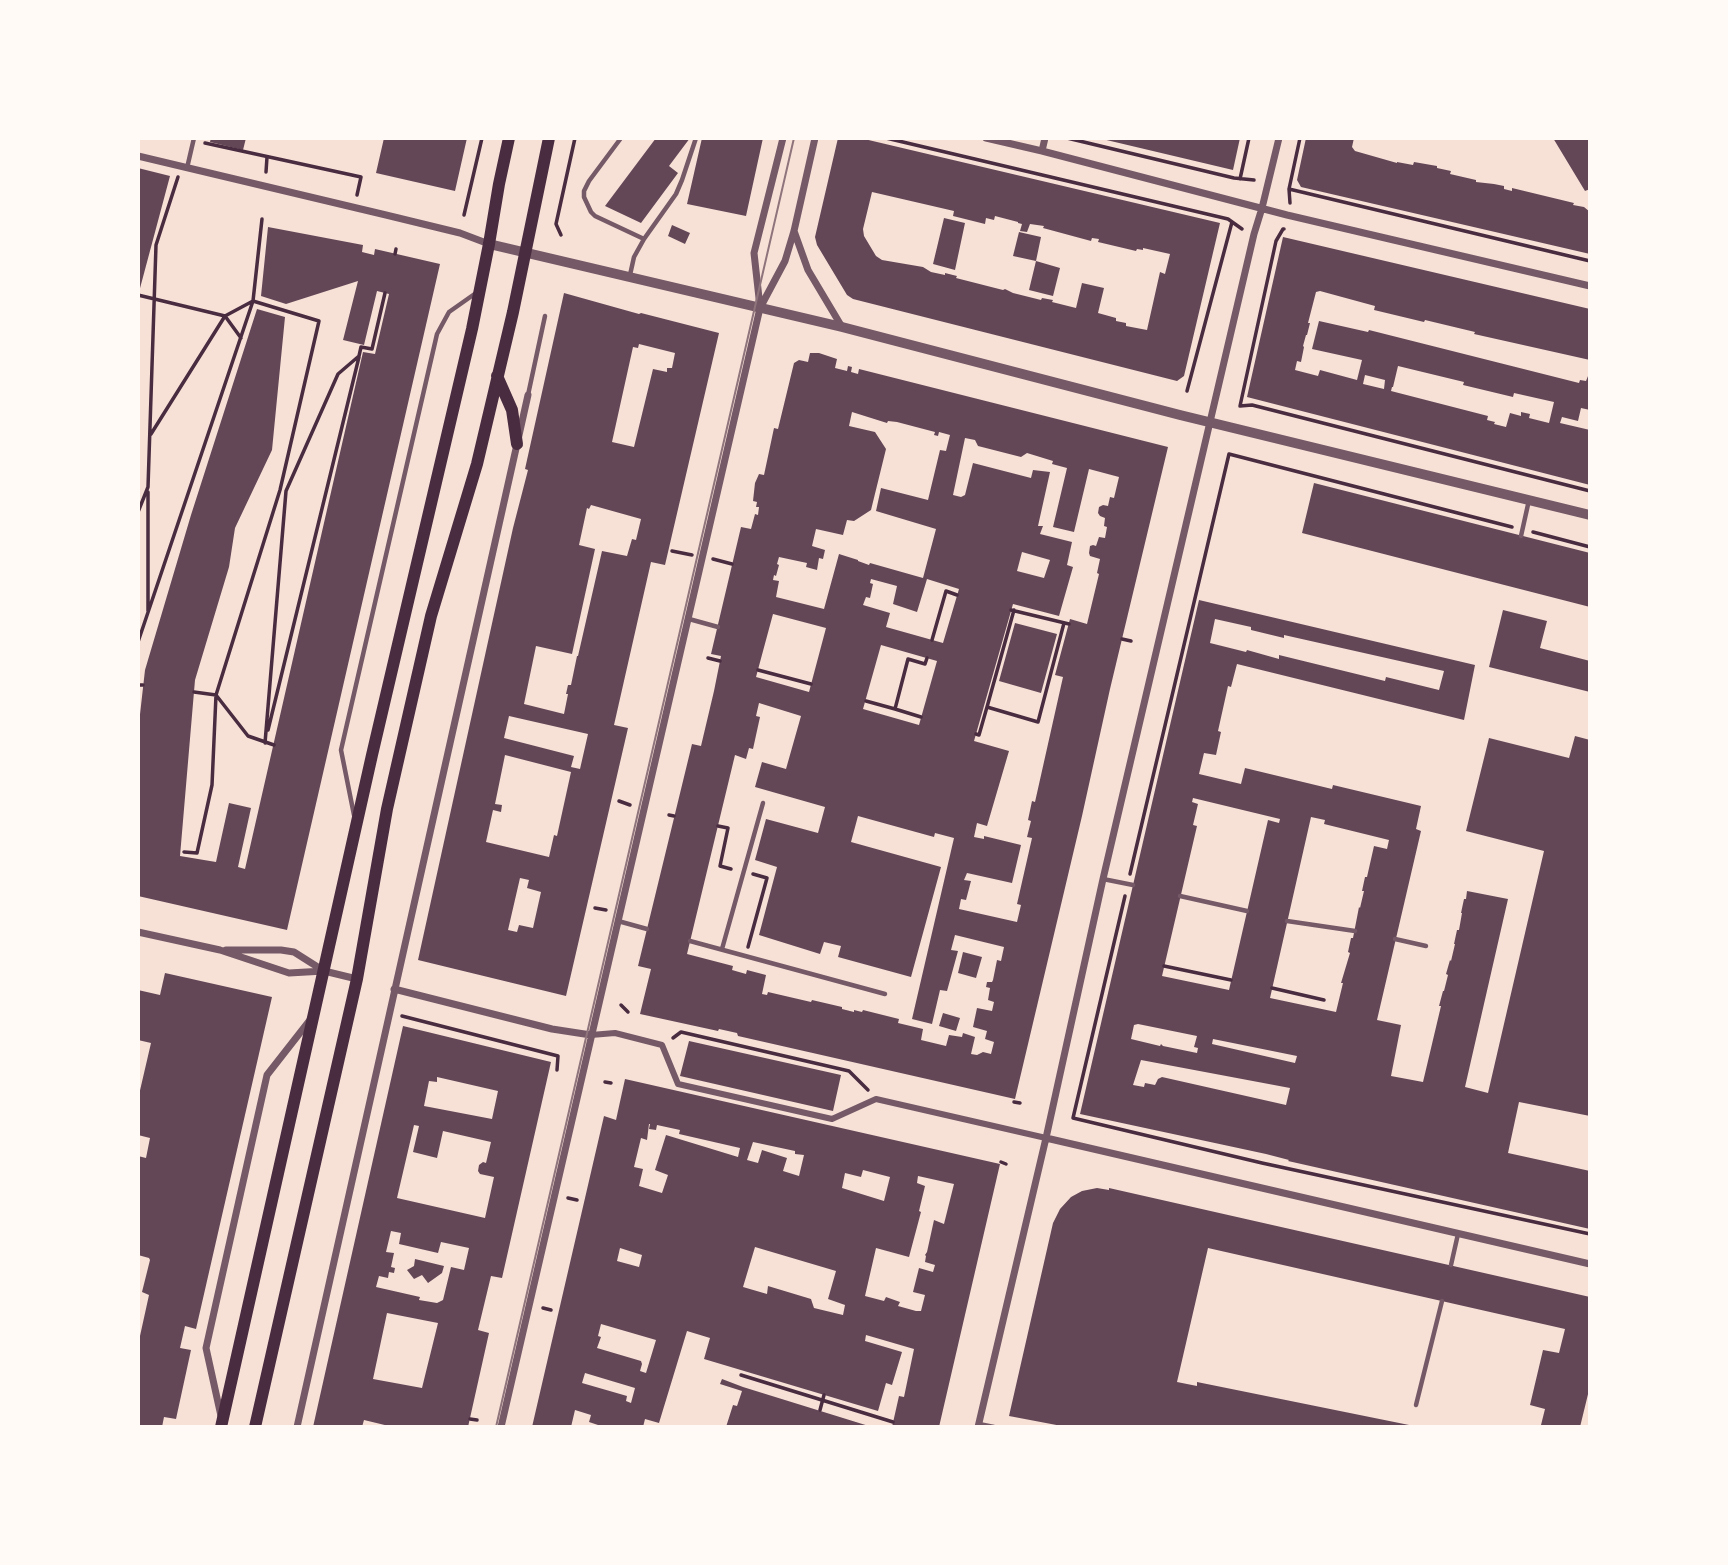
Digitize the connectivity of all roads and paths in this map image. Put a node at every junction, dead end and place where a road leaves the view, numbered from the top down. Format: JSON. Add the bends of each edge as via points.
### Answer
{"nodes":[{"id":1,"x":482,"y":138,"type":"edge"},
{"id":2,"x":509,"y":138,"type":"edge"},
{"id":3,"x":549,"y":138,"type":"edge"},
{"id":4,"x":575,"y":138,"type":"edge"},
{"id":5,"x":621,"y":138,"type":"edge"},
{"id":6,"x":696,"y":138,"type":"edge"},
{"id":7,"x":783,"y":138,"type":"edge"},
{"id":8,"x":815,"y":138,"type":"edge"},
{"id":9,"x":886,"y":138,"type":"edge"},
{"id":10,"x":986,"y":138,"type":"edge"},
{"id":11,"x":1045,"y":138,"type":"edge"},
{"id":12,"x":1067,"y":138,"type":"edge"},
{"id":13,"x":1249,"y":138,"type":"edge"},
{"id":14,"x":1279,"y":138,"type":"edge"},
{"id":15,"x":1300,"y":138,"type":"edge"},
{"id":16,"x":194,"y":139,"type":"edge"},
{"id":17,"x":1042,"y":151,"type":"junction"},
{"id":18,"x":138,"y":156,"type":"edge"},
{"id":19,"x":187,"y":168,"type":"junction"},
{"id":20,"x":177,"y":179,"type":"dead end"},
{"id":21,"x":1240,"y":179,"type":"junction"},
{"id":22,"x":1254,"y":180,"type":"dead end"},
{"id":23,"x":355,"y":207,"type":"junction"},
{"id":24,"x":1262,"y":208,"type":"junction"},
{"id":25,"x":464,"y":215,"type":"dead end"},
{"id":26,"x":262,"y":219,"type":"dead end"},
{"id":27,"x":1232,"y":222,"type":"junction"},
{"id":28,"x":1242,"y":229,"type":"dead end"},
{"id":29,"x":794,"y":231,"type":"junction"},
{"id":30,"x":1296,"y":232,"type":"dead end"},
{"id":31,"x":561,"y":235,"type":"dead end"},
{"id":32,"x":644,"y":239,"type":"junction"},
{"id":33,"x":489,"y":244,"type":"junction"},
{"id":34,"x":525,"y":252,"type":"junction"},
{"id":35,"x":1590,"y":261,"type":"edge"},
{"id":36,"x":629,"y":276,"type":"junction"},
{"id":37,"x":1590,"y":286,"type":"edge"},
{"id":38,"x":480,"y":291,"type":"junction"},
{"id":39,"x":385,"y":293,"type":"dead end"},
{"id":40,"x":138,"y":295,"type":"edge"},
{"id":41,"x":156,"y":298,"type":"junction"},
{"id":42,"x":253,"y":301,"type":"junction"},
{"id":43,"x":760,"y":308,"type":"junction"},
{"id":44,"x":225,"y":316,"type":"junction"},
{"id":45,"x":545,"y":316,"type":"dead end"},
{"id":46,"x":842,"y":327,"type":"junction"},
{"id":47,"x":241,"y":338,"type":"junction"},
{"id":48,"x":359,"y":356,"type":"junction"},
{"id":49,"x":497,"y":376,"type":"junction"},
{"id":50,"x":1187,"y":391,"type":"dead end"},
{"id":51,"x":528,"y":395,"type":"joint"},
{"id":52,"x":1211,"y":422,"type":"junction"},
{"id":53,"x":150,"y":435,"type":"junction"},
{"id":54,"x":517,"y":444,"type":"junction"},
{"id":55,"x":148,"y":487,"type":"junction"},
{"id":56,"x":280,"y":490,"type":"junction"},
{"id":57,"x":286,"y":491,"type":"junction"},
{"id":58,"x":1590,"y":491,"type":"edge"},
{"id":59,"x":1529,"y":499,"type":"junction"},
{"id":60,"x":138,"y":512,"type":"edge"},
{"id":61,"x":1590,"y":515,"type":"edge"},
{"id":62,"x":1523,"y":529,"type":"junction"},
{"id":63,"x":1521,"y":536,"type":"dead end"},
{"id":64,"x":1590,"y":547,"type":"edge"},
{"id":65,"x":305,"y":576,"type":"junction"},
{"id":66,"x":312,"y":578,"type":"dead end"},
{"id":67,"x":957,"y":595,"type":"dead end"},
{"id":68,"x":148,"y":613,"type":"junction"},
{"id":69,"x":688,"y":619,"type":"junction"},
{"id":70,"x":718,"y":627,"type":"dead end"},
{"id":71,"x":1122,"y":639,"type":"dead end"},
{"id":72,"x":932,"y":640,"type":"dead end"},
{"id":73,"x":1131,"y":641,"type":"dead end"},
{"id":74,"x":138,"y":642,"type":"edge"},
{"id":75,"x":708,"y":658,"type":"dead end"},
{"id":76,"x":927,"y":658,"type":"dead end"},
{"id":77,"x":720,"y":661,"type":"dead end"},
{"id":78,"x":758,"y":670,"type":"dead end"},
{"id":79,"x":811,"y":684,"type":"dead end"},
{"id":80,"x":194,"y":692,"type":"dead end"},
{"id":81,"x":216,"y":695,"type":"junction"},
{"id":82,"x":866,"y":701,"type":"dead end"},
{"id":83,"x":987,"y":707,"type":"junction"},
{"id":84,"x":895,"y":709,"type":"junction"},
{"id":85,"x":921,"y":717,"type":"dead end"},
{"id":86,"x":976,"y":733,"type":"dead end"},
{"id":87,"x":265,"y":743,"type":"junction"},
{"id":88,"x":274,"y":745,"type":"dead end"},
{"id":89,"x":619,"y":802,"type":"dead end"},
{"id":90,"x":763,"y":803,"type":"dead end"},
{"id":91,"x":630,"y":805,"type":"dead end"},
{"id":92,"x":669,"y":815,"type":"dead end"},
{"id":93,"x":674,"y":817,"type":"dead end"},
{"id":94,"x":357,"y":826,"type":"junction"},
{"id":95,"x":718,"y":826,"type":"dead end"},
{"id":96,"x":184,"y":852,"type":"dead end"},
{"id":97,"x":743,"y":872,"type":"junction"},
{"id":98,"x":767,"y":878,"type":"junction"},
{"id":99,"x":1103,"y":878,"type":"junction"},
{"id":100,"x":774,"y":880,"type":"dead end"},
{"id":101,"x":1130,"y":884,"type":"junction"},
{"id":102,"x":1180,"y":896,"type":"dead end"},
{"id":103,"x":595,"y":908,"type":"dead end"},
{"id":104,"x":606,"y":910,"type":"dead end"},
{"id":105,"x":1247,"y":911,"type":"dead end"},
{"id":106,"x":618,"y":921,"type":"junction"},
{"id":107,"x":1287,"y":921,"type":"dead end"},
{"id":108,"x":648,"y":929,"type":"dead end"},
{"id":109,"x":1355,"y":931,"type":"dead end"},
{"id":110,"x":138,"y":932,"type":"edge"},
{"id":111,"x":1395,"y":939,"type":"dead end"},
{"id":112,"x":690,"y":941,"type":"dead end"},
{"id":113,"x":1426,"y":946,"type":"dead end"},
{"id":114,"x":722,"y":949,"type":"junction"},
{"id":115,"x":220,"y":950,"type":"junction"},
{"id":116,"x":745,"y":956,"type":"junction"},
{"id":117,"x":1164,"y":966,"type":"dead end"},
{"id":118,"x":324,"y":971,"type":"junction"},
{"id":119,"x":357,"y":979,"type":"junction"},
{"id":120,"x":1231,"y":980,"type":"dead end"},
{"id":121,"x":1272,"y":988,"type":"dead end"},
{"id":122,"x":394,"y":989,"type":"junction"},
{"id":123,"x":886,"y":994,"type":"dead end"},
{"id":124,"x":1324,"y":1000,"type":"dead end"},
{"id":125,"x":621,"y":1005,"type":"dead end"},
{"id":126,"x":628,"y":1012,"type":"dead end"},
{"id":127,"x":315,"y":1014,"type":"junction"},
{"id":128,"x":402,"y":1016,"type":"dead end"},
{"id":129,"x":592,"y":1035,"type":"junction"},
{"id":130,"x":662,"y":1045,"type":"junction"},
{"id":131,"x":759,"y":1050,"type":"junction"},
{"id":132,"x":768,"y":1052,"type":"junction"},
{"id":133,"x":757,"y":1056,"type":"dead end"},
{"id":134,"x":767,"y":1059,"type":"dead end"},
{"id":135,"x":557,"y":1070,"type":"dead end"},
{"id":136,"x":605,"y":1082,"type":"dead end"},
{"id":137,"x":611,"y":1083,"type":"dead end"},
{"id":138,"x":876,"y":1099,"type":"junction"},
{"id":139,"x":1014,"y":1102,"type":"dead end"},
{"id":140,"x":1020,"y":1103,"type":"dead end"},
{"id":141,"x":1046,"y":1138,"type":"junction"},
{"id":142,"x":568,"y":1198,"type":"dead end"},
{"id":143,"x":577,"y":1200,"type":"dead end"},
{"id":144,"x":1458,"y":1233,"type":"junction"},
{"id":145,"x":1590,"y":1234,"type":"edge"},
{"id":146,"x":1590,"y":1264,"type":"edge"},
{"id":147,"x":1451,"y":1265,"type":"dead end"},
{"id":148,"x":1442,"y":1301,"type":"dead end"},
{"id":149,"x":543,"y":1308,"type":"dead end"},
{"id":150,"x":551,"y":1310,"type":"dead end"},
{"id":151,"x":741,"y":1376,"type":"dead end"},
{"id":152,"x":824,"y":1395,"type":"dead end"},
{"id":153,"x":1416,"y":1405,"type":"dead end"},
{"id":154,"x":820,"y":1410,"type":"dead end"},
{"id":155,"x":470,"y":1419,"type":"dead end"},
{"id":156,"x":477,"y":1420,"type":"dead end"},
{"id":157,"x":893,"y":1422,"type":"dead end"},
{"id":158,"x":221,"y":1423,"type":"edge"},
{"id":159,"x":979,"y":1425,"type":"edge"},
{"id":160,"x":255,"y":1427,"type":"edge"},
{"id":161,"x":297,"y":1427,"type":"edge"},
{"id":162,"x":501,"y":1427,"type":"edge"},
{"id":163,"x":995,"y":1427,"type":"edge"}],
"edges":[{"from":1,"to":25,"type":"path"},
{"from":2,"to":33,"type":"main road"},
{"from":3,"to":34,"type":"main road"},
{"from":4,"to":31,"type":"path","via":[[556,224]]},
{"from":5,"to":32,"type":"lane","via":[[586,186],[585,203],[595,216]]},
{"from":6,"to":32,"type":"lane","via":[[676,194]]},
{"from":7,"to":43,"type":"street","via":[[754,253]]},
{"from":8,"to":29,"type":"street"},
{"from":9,"to":27,"type":"path"},
{"from":10,"to":17,"type":"street"},
{"from":11,"to":17,"type":"street"},
{"from":12,"to":21,"type":"path"},
{"from":13,"to":21,"type":"path"},
{"from":14,"to":24,"type":"street"},
{"from":15,"to":35,"type":"path","via":[[1289,189]]},
{"from":16,"to":19,"type":"lane"},
{"from":16,"to":23,"type":"path","via":[[361,177]]},
{"from":17,"to":24,"type":"street"},
{"from":18,"to":19,"type":"street"},
{"from":19,"to":23,"type":"street"},
{"from":20,"to":41,"type":"path","via":[[156,245]]},
{"from":21,"to":22,"type":"path"},
{"from":23,"to":33,"type":"street"},
{"from":24,"to":37,"type":"street"},
{"from":24,"to":52,"type":"street"},
{"from":26,"to":42,"type":"path"},
{"from":27,"to":28,"type":"path"},
{"from":27,"to":50,"type":"path"},
{"from":29,"to":43,"type":"street","via":[[785,261]]},
{"from":29,"to":46,"type":"street","via":[[808,270]]},
{"from":30,"to":58,"type":"path","via":[[1283,229],[1276,241],[1240,406],[1252,405]]},
{"from":32,"to":36,"type":"lane"},
{"from":33,"to":34,"type":"street"},
{"from":33,"to":38,"type":"main road"},
{"from":34,"to":36,"type":"street"},
{"from":34,"to":49,"type":"main road"},
{"from":36,"to":43,"type":"street"},
{"from":38,"to":94,"type":"main road"},
{"from":38,"to":94,"type":"lane","via":[[449,313],[437,334],[343,738],[341,750]]},
{"from":39,"to":48,"type":"path","via":[[372,349],[361,347]]},
{"from":40,"to":41,"type":"path"},
{"from":41,"to":44,"type":"path"},
{"from":41,"to":53,"type":"path"},
{"from":42,"to":44,"type":"path"},
{"from":42,"to":47,"type":"path"},
{"from":42,"to":56,"type":"path","via":[[319,321]]},
{"from":43,"to":46,"type":"street"},
{"from":43,"to":69,"type":"street"},
{"from":44,"to":47,"type":"path"},
{"from":44,"to":53,"type":"path"},
{"from":45,"to":51,"type":"lane"},
{"from":46,"to":52,"type":"street"},
{"from":47,"to":68,"type":"path"},
{"from":48,"to":57,"type":"path","via":[[338,374]]},
{"from":48,"to":65,"type":"path"},
{"from":49,"to":54,"type":"main road","via":[[512,410]]},
{"from":49,"to":119,"type":"main road","via":[[477,464],[431,616],[387,809]]},
{"from":51,"to":54,"type":"street"},
{"from":52,"to":59,"type":"street"},
{"from":52,"to":99,"type":"street"},
{"from":53,"to":55,"type":"path"},
{"from":54,"to":122,"type":"street"},
{"from":55,"to":60,"type":"path"},
{"from":55,"to":68,"type":"path"},
{"from":56,"to":57,"type":"path"},
{"from":56,"to":81,"type":"path"},
{"from":57,"to":87,"type":"path"},
{"from":59,"to":61,"type":"street"},
{"from":59,"to":62,"type":"lane"},
{"from":62,"to":63,"type":"lane"},
{"from":62,"to":64,"type":"path"},
{"from":62,"to":101,"type":"path","via":[[1229,454]]},
{"from":65,"to":66,"type":"path"},
{"from":65,"to":87,"type":"path"},
{"from":67,"to":72,"type":"path","via":[[946,592]]},
{"from":68,"to":74,"type":"path"},
{"from":69,"to":70,"type":"lane"},
{"from":69,"to":106,"type":"street"},
{"from":71,"to":73,"type":"path"},
{"from":75,"to":77,"type":"path"},
{"from":76,"to":84,"type":"path","via":[[925,664],[908,660]]},
{"from":78,"to":79,"type":"path"},
{"from":80,"to":81,"type":"path"},
{"from":81,"to":87,"type":"path","via":[[248,736]]},
{"from":81,"to":96,"type":"path","via":[[212,785],[197,853]]},
{"from":82,"to":84,"type":"path"},
{"from":83,"to":83,"type":"path","via":[[1038,722],[1066,623],[1013,610]]},
{"from":83,"to":86,"type":"path"},
{"from":84,"to":85,"type":"path"},
{"from":87,"to":88,"type":"path"},
{"from":89,"to":91,"type":"path"},
{"from":90,"to":97,"type":"lane"},
{"from":92,"to":93,"type":"path"},
{"from":94,"to":118,"type":"main road"},
{"from":95,"to":97,"type":"path","via":[[728,828],[719,866]]},
{"from":97,"to":98,"type":"path"},
{"from":97,"to":114,"type":"lane"},
{"from":98,"to":100,"type":"path"},
{"from":98,"to":116,"type":"path"},
{"from":99,"to":101,"type":"lane"},
{"from":99,"to":141,"type":"street"},
{"from":101,"to":145,"type":"path","via":[[1073,1118]]},
{"from":102,"to":105,"type":"lane"},
{"from":103,"to":104,"type":"path"},
{"from":106,"to":108,"type":"lane"},
{"from":106,"to":129,"type":"street"},
{"from":107,"to":109,"type":"lane"},
{"from":110,"to":115,"type":"street"},
{"from":111,"to":113,"type":"lane"},
{"from":112,"to":114,"type":"lane"},
{"from":114,"to":116,"type":"lane"},
{"from":115,"to":118,"type":"street","via":[[289,973]]},
{"from":115,"to":118,"type":"street","via":[[294,952]]},
{"from":116,"to":123,"type":"lane"},
{"from":117,"to":120,"type":"path"},
{"from":118,"to":119,"type":"street"},
{"from":118,"to":127,"type":"main road"},
{"from":119,"to":160,"type":"main road"},
{"from":121,"to":124,"type":"path"},
{"from":122,"to":129,"type":"street"},
{"from":122,"to":161,"type":"street"},
{"from":125,"to":126,"type":"path"},
{"from":127,"to":158,"type":"main road"},
{"from":127,"to":158,"type":"street","via":[[267,1075],[206,1348]]},
{"from":128,"to":135,"type":"path","via":[[558,1056]]},
{"from":129,"to":130,"type":"street","via":[[615,1033]]},
{"from":129,"to":162,"type":"street"},
{"from":130,"to":131,"type":"path","via":[[681,1032]]},
{"from":130,"to":138,"type":"street","via":[[678,1084],[832,1119]]},
{"from":131,"to":132,"type":"path"},
{"from":131,"to":133,"type":"path"},
{"from":132,"to":134,"type":"path"},
{"from":132,"to":138,"type":"path","via":[[849,1071]]},
{"from":136,"to":137,"type":"path"},
{"from":138,"to":141,"type":"street"},
{"from":139,"to":140,"type":"path"},
{"from":141,"to":144,"type":"street"},
{"from":141,"to":159,"type":"street"},
{"from":142,"to":143,"type":"path"},
{"from":144,"to":146,"type":"street"},
{"from":144,"to":147,"type":"lane"},
{"from":148,"to":153,"type":"lane"},
{"from":149,"to":150,"type":"path"},
{"from":151,"to":157,"type":"path"},
{"from":152,"to":154,"type":"path"},
{"from":155,"to":156,"type":"path"},
{"from":159,"to":163,"type":"lane"}]}
